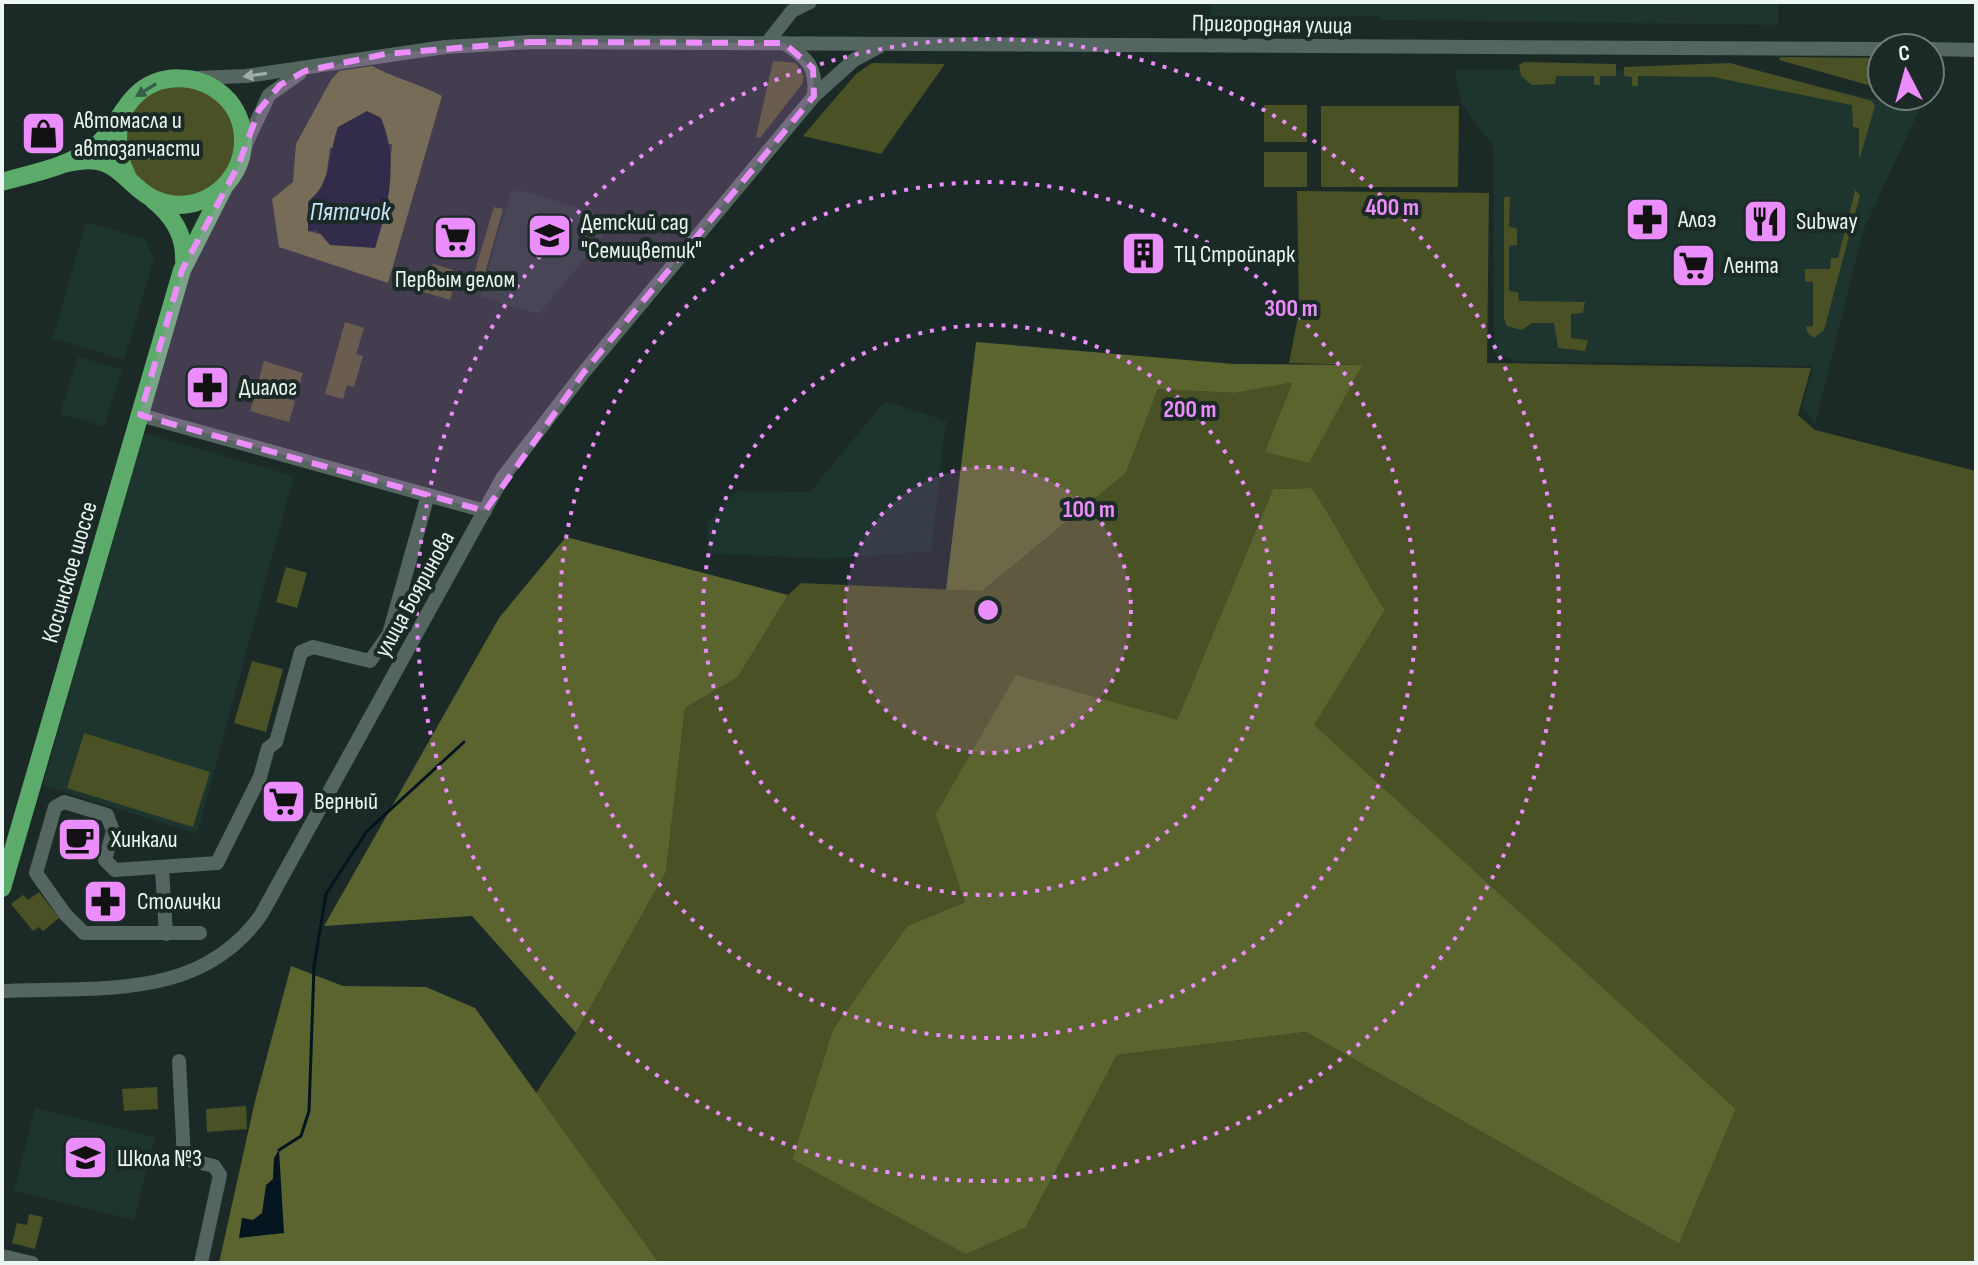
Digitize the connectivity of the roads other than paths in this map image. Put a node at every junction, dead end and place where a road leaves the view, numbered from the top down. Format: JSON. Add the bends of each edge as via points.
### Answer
{"nodes":[{"id":1,"x":810,"y":2,"type":"edge"},
{"id":2,"x":767,"y":43,"type":"junction"},
{"id":3,"x":784,"y":43,"type":"junction"},
{"id":4,"x":829,"y":43,"type":"junction"},
{"id":5,"x":887,"y":43,"type":"junction"},
{"id":6,"x":1866,"y":49,"type":"edge"},
{"id":7,"x":1946,"y":49,"type":"edge"},
{"id":8,"x":1976,"y":50,"type":"edge"},
{"id":9,"x":328,"y":64,"type":"junction"},
{"id":10,"x":181,"y":78,"type":"junction"},
{"id":11,"x":831,"y":79,"type":"junction"},
{"id":12,"x":814,"y":96,"type":"junction"},
{"id":13,"x":121,"y":116,"type":"junction"},
{"id":14,"x":242,"y":154,"type":"junction"},
{"id":15,"x":63,"y":164,"type":"junction"},
{"id":16,"x":2,"y":182,"type":"edge"},
{"id":17,"x":224,"y":187,"type":"junction"},
{"id":18,"x":139,"y":190,"type":"junction"},
{"id":19,"x":182,"y":270,"type":"junction"},
{"id":20,"x":140,"y":415,"type":"junction"},
{"id":21,"x":428,"y":495,"type":"junction"},
{"id":22,"x":485,"y":511,"type":"junction"},
{"id":23,"x":162,"y":869,"type":"junction"},
{"id":24,"x":2,"y":888,"type":"edge"},
{"id":25,"x":200,"y":933,"type":"dead end"},
{"id":26,"x":166,"y":934,"type":"junction"},
{"id":27,"x":2,"y":991,"type":"edge"},
{"id":28,"x":179,"y":1061,"type":"dead end"},
{"id":29,"x":2,"y":1256,"type":"edge"},
{"id":30,"x":32,"y":1263,"type":"edge"},
{"id":31,"x":201,"y":1263,"type":"edge"}],
"edges":[{"from":1,"to":2,"type":"street","via":[[792,11]]},
{"from":2,"to":3,"type":"street","name":"Пригородная улица"},
{"from":2,"to":9,"type":"street","name":"Пригородная улица","via":[[487,43]]},
{"from":3,"to":4,"type":"street","name":"Пригородная улица"},
{"from":3,"to":12,"type":"street","via":[[813,68]]},
{"from":4,"to":5,"type":"street","name":"Пригородная улица"},
{"from":4,"to":11,"type":"street","via":[[836,53]]},
{"from":5,"to":6,"type":"street","name":"Пригородная улица"},
{"from":5,"to":11,"type":"street","name":"улица Бояринова"},
{"from":7,"to":8,"type":"street"},
{"from":9,"to":10,"type":"street","one_way":true,"via":[[246,76]]},
{"from":9,"to":14,"type":"street","via":[[290,77],[269,95]]},
{"from":10,"to":13,"type":"main road","one_way":true,"via":[[145,89]]},
{"from":10,"to":14,"type":"main road","via":[[215,89],[233,107],[242,129]]},
{"from":11,"to":12,"type":"street","name":"улица Бояринова"},
{"from":12,"to":22,"type":"street","name":"улица Бояринова","via":[[584,372],[503,477]]},
{"from":13,"to":15,"type":"main road","via":[[94,148]]},
{"from":13,"to":18,"type":"main road","via":[[117,153]]},
{"from":14,"to":17,"type":"main road"},
{"from":15,"to":16,"type":"main road"},
{"from":15,"to":18,"type":"main road","via":[[101,162]]},
{"from":17,"to":18,"type":"main road","via":[[192,204],[167,204]]},
{"from":17,"to":19,"type":"main road","name":"Косинское шоссе"},
{"from":18,"to":19,"type":"main road","name":"Косинское шоссе","via":[[176,225],[184,251]]},
{"from":19,"to":20,"type":"main road","name":"Косинское шоссе"},
{"from":20,"to":21,"type":"street"},
{"from":20,"to":24,"type":"main road","name":"Косинское шоссе"},
{"from":21,"to":22,"type":"street"},
{"from":21,"to":23,"type":"street","via":[[389,634],[373,659],[305,649],[276,742],[268,748],[260,777],[222,856],[209,866]]},
{"from":22,"to":27,"type":"street","name":"улица Бояринова","via":[[281,880],[239,943],[202,969],[175,979]]},
{"from":23,"to":26,"type":"street"},
{"from":23,"to":26,"type":"street","via":[[110,867],[105,860],[111,820],[64,802],[55,807],[36,873],[84,933]]},
{"from":25,"to":26,"type":"street"},
{"from":28,"to":31,"type":"street","via":[[184,1159],[214,1166],[220,1175]]},
{"from":29,"to":30,"type":"street"}]}
